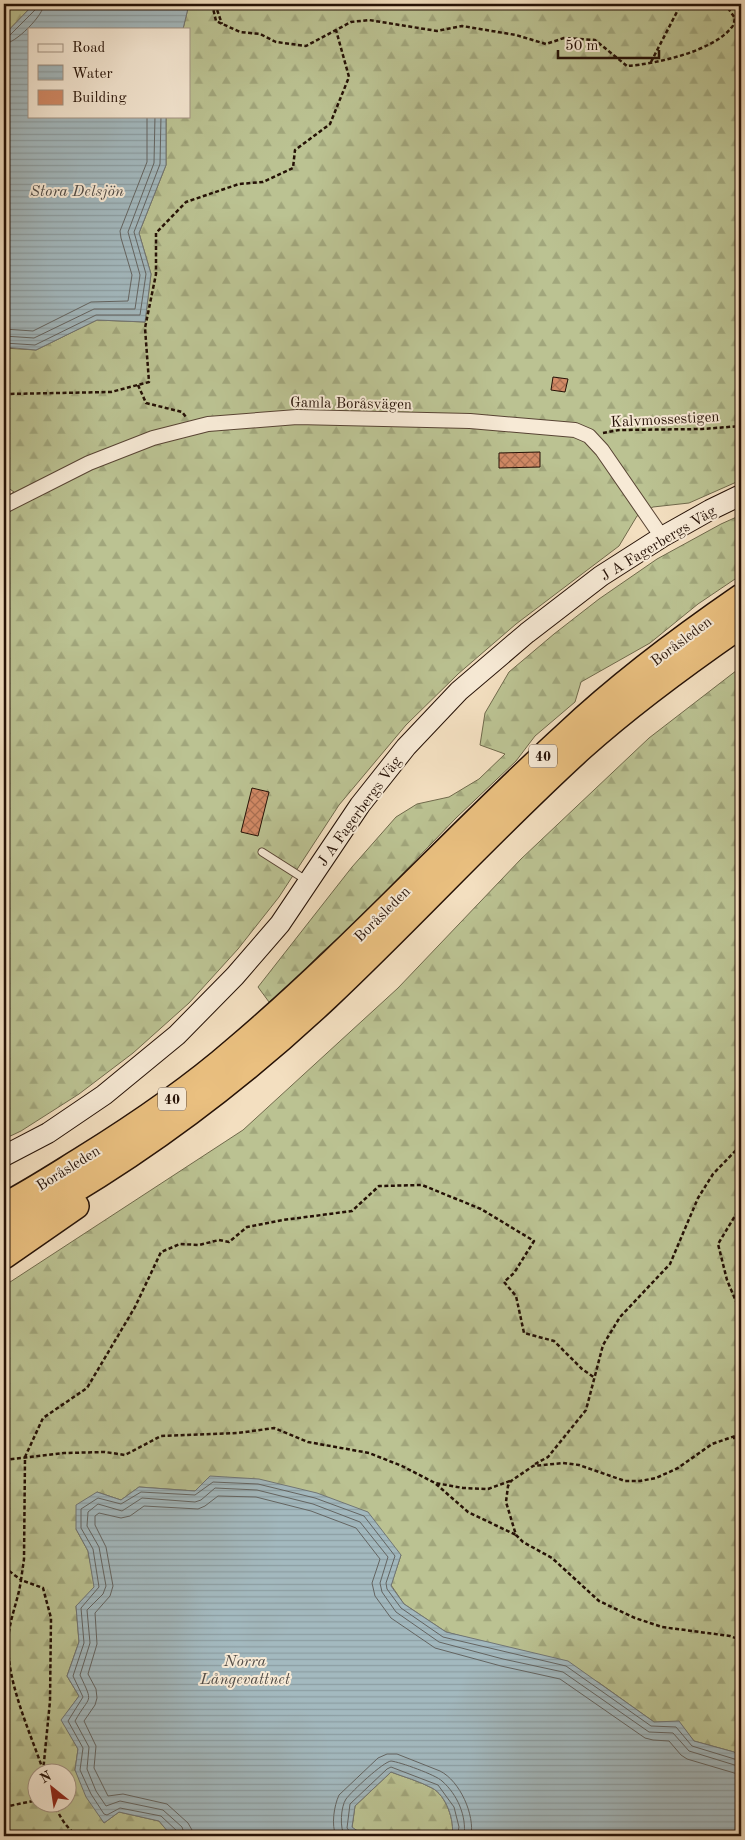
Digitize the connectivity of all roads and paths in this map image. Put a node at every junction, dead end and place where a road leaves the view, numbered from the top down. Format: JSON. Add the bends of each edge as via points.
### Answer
{"nodes":[{"id":1,"x":213,"y":4,"type":"edge"},
{"id":2,"x":681,"y":4,"type":"edge"},
{"id":3,"x":725,"y":4,"type":"edge"},
{"id":4,"x":336,"y":30,"type":"junction"},
{"id":5,"x":651,"y":62,"type":"junction"},
{"id":6,"x":138,"y":385,"type":"junction"},
{"id":7,"x":4,"y":394,"type":"edge"},
{"id":8,"x":741,"y":426,"type":"edge"},
{"id":9,"x":194,"y":427,"type":"junction"},
{"id":10,"x":589,"y":436,"type":"junction"},
{"id":11,"x":741,"y":495,"type":"edge"},
{"id":12,"x":4,"y":506,"type":"edge"},
{"id":13,"x":662,"y":537,"type":"junction"},
{"id":14,"x":741,"y":597,"type":"edge"},
{"id":15,"x":741,"y":626,"type":"edge"},
{"id":16,"x":262,"y":852,"type":"dead end"},
{"id":17,"x":309,"y":882,"type":"junction"},
{"id":18,"x":202,"y":1104,"type":"junction"},
{"id":19,"x":741,"y":1145,"type":"edge"},
{"id":20,"x":4,"y":1156,"type":"edge"},
{"id":21,"x":36,"y":1188,"type":"junction"},
{"id":22,"x":4,"y":1200,"type":"edge"},
{"id":23,"x":4,"y":1206,"type":"edge"},
{"id":24,"x":741,"y":1206,"type":"edge"},
{"id":25,"x":4,"y":1230,"type":"edge"},
{"id":26,"x":4,"y":1256,"type":"edge"},
{"id":27,"x":741,"y":1313,"type":"edge"},
{"id":28,"x":595,"y":1378,"type":"junction"},
{"id":29,"x":741,"y":1434,"type":"edge"},
{"id":30,"x":729,"y":1438,"type":"junction"},
{"id":31,"x":741,"y":1438,"type":"edge"},
{"id":32,"x":25,"y":1457,"type":"junction"},
{"id":33,"x":4,"y":1460,"type":"edge"},
{"id":34,"x":533,"y":1466,"type":"junction"},
{"id":35,"x":511,"y":1481,"type":"junction"},
{"id":36,"x":435,"y":1483,"type":"junction"},
{"id":37,"x":516,"y":1535,"type":"junction"},
{"id":38,"x":4,"y":1567,"type":"edge"},
{"id":39,"x":21,"y":1580,"type":"junction"},
{"id":40,"x":741,"y":1640,"type":"edge"},
{"id":41,"x":41,"y":1762,"type":"edge"},
{"id":42,"x":45,"y":1762,"type":"edge"},
{"id":43,"x":28,"y":1802,"type":"edge"},
{"id":44,"x":4,"y":1807,"type":"edge"},
{"id":45,"x":57,"y":1812,"type":"edge"},
{"id":46,"x":78,"y":1836,"type":"edge"}],
"edges":[{"from":1,"to":4,"type":"path","via":[[223,25],[240,32],[260,34],[276,42],[306,46]]},
{"from":2,"to":5,"type":"path"},
{"from":3,"to":5,"type":"path","via":[[735,18],[732,28],[710,45]]},
{"from":4,"to":5,"type":"path","via":[[351,22],[369,20],[437,31],[462,26],[516,35],[546,44],[564,38],[595,40],[627,66]]},
{"from":4,"to":6,"type":"path","via":[[349,77],[330,124],[295,150],[293,168],[263,182],[239,184],[186,202],[156,233],[156,274],[145,328],[149,382]]},
{"from":6,"to":7,"type":"path","via":[[111,392]]},
{"from":6,"to":9,"type":"path","via":[[146,403],[182,412]]},
{"from":8,"to":10,"type":"path","name":"Kalvmossestigen","via":[[620,430]]},
{"from":9,"to":10,"type":"street","name":"Gamla Boråsvägen","via":[[296,417],[470,421],[575,430]]},
{"from":9,"to":12,"type":"street","name":"Gamla Boråsvägen","via":[[153,438],[89,463]]},
{"from":10,"to":13,"type":"street"},
{"from":11,"to":13,"type":"street","name":"J A Fagerbergs Väg"},
{"from":13,"to":17,"type":"street","name":"J A Fagerbergs Väg","via":[[601,576],[527,632],[459,692],[406,747],[377,783]]},
{"from":14,"to":21,"type":"highway","name":"Boråsleden","number":"40","via":[[680,640],[567,734],[362,934],[235,1050],[130,1129]]},
{"from":15,"to":18,"type":"highway","name":"Boråsleden","number":"40","via":[[631,705],[583,747],[538,787],[326,997]]},
{"from":16,"to":17,"type":"lane"},
{"from":17,"to":20,"type":"street","name":"J A Fagerbergs Väg","via":[[280,924],[177,1035],[104,1095],[48,1133]]},
{"from":18,"to":25,"type":"highway","name":"Boråsleden","number":"40","via":[[100,1173]]},
{"from":18,"to":26,"type":"highway","via":[[126,1170]]},
{"from":19,"to":28,"type":"path","via":[[713,1174],[698,1198],[670,1264],[620,1317],[604,1345]]},
{"from":21,"to":22,"type":"highway"},
{"from":21,"to":23,"type":"highway","name":"Boråsleden","number":"40"},
{"from":24,"to":27,"type":"path","via":[[718,1244],[727,1280]]},
{"from":28,"to":32,"type":"path","via":[[554,1342],[524,1333],[516,1296],[504,1282],[514,1273],[534,1241],[481,1209],[422,1185],[380,1186],[352,1211],[247,1227],[229,1242],[180,1244],[161,1252],[135,1307],[87,1388],[43,1418]]},
{"from":28,"to":34,"type":"path","via":[[586,1410],[548,1456]]},
{"from":29,"to":30,"type":"path"},
{"from":30,"to":31,"type":"path"},
{"from":30,"to":34,"type":"path","via":[[712,1444],[678,1468],[640,1481],[624,1481],[579,1465]]},
{"from":32,"to":33,"type":"path"},
{"from":32,"to":36,"type":"path","via":[[64,1452],[125,1455],[161,1436],[274,1428],[308,1442],[369,1453]]},
{"from":32,"to":39,"type":"path"},
{"from":34,"to":35,"type":"path"},
{"from":35,"to":36,"type":"path","via":[[488,1489]]},
{"from":35,"to":37,"type":"path","via":[[506,1502]]},
{"from":36,"to":37,"type":"path","via":[[468,1512]]},
{"from":37,"to":40,"type":"path","via":[[552,1558],[599,1601],[635,1618],[662,1627]]},
{"from":38,"to":39,"type":"path"},
{"from":39,"to":41,"type":"path","via":[[8,1643],[11,1675]]},
{"from":39,"to":42,"type":"path","via":[[43,1588],[51,1618],[50,1701]]},
{"from":43,"to":44,"type":"path"},
{"from":45,"to":46,"type":"path","via":[[71,1832]]}]}
